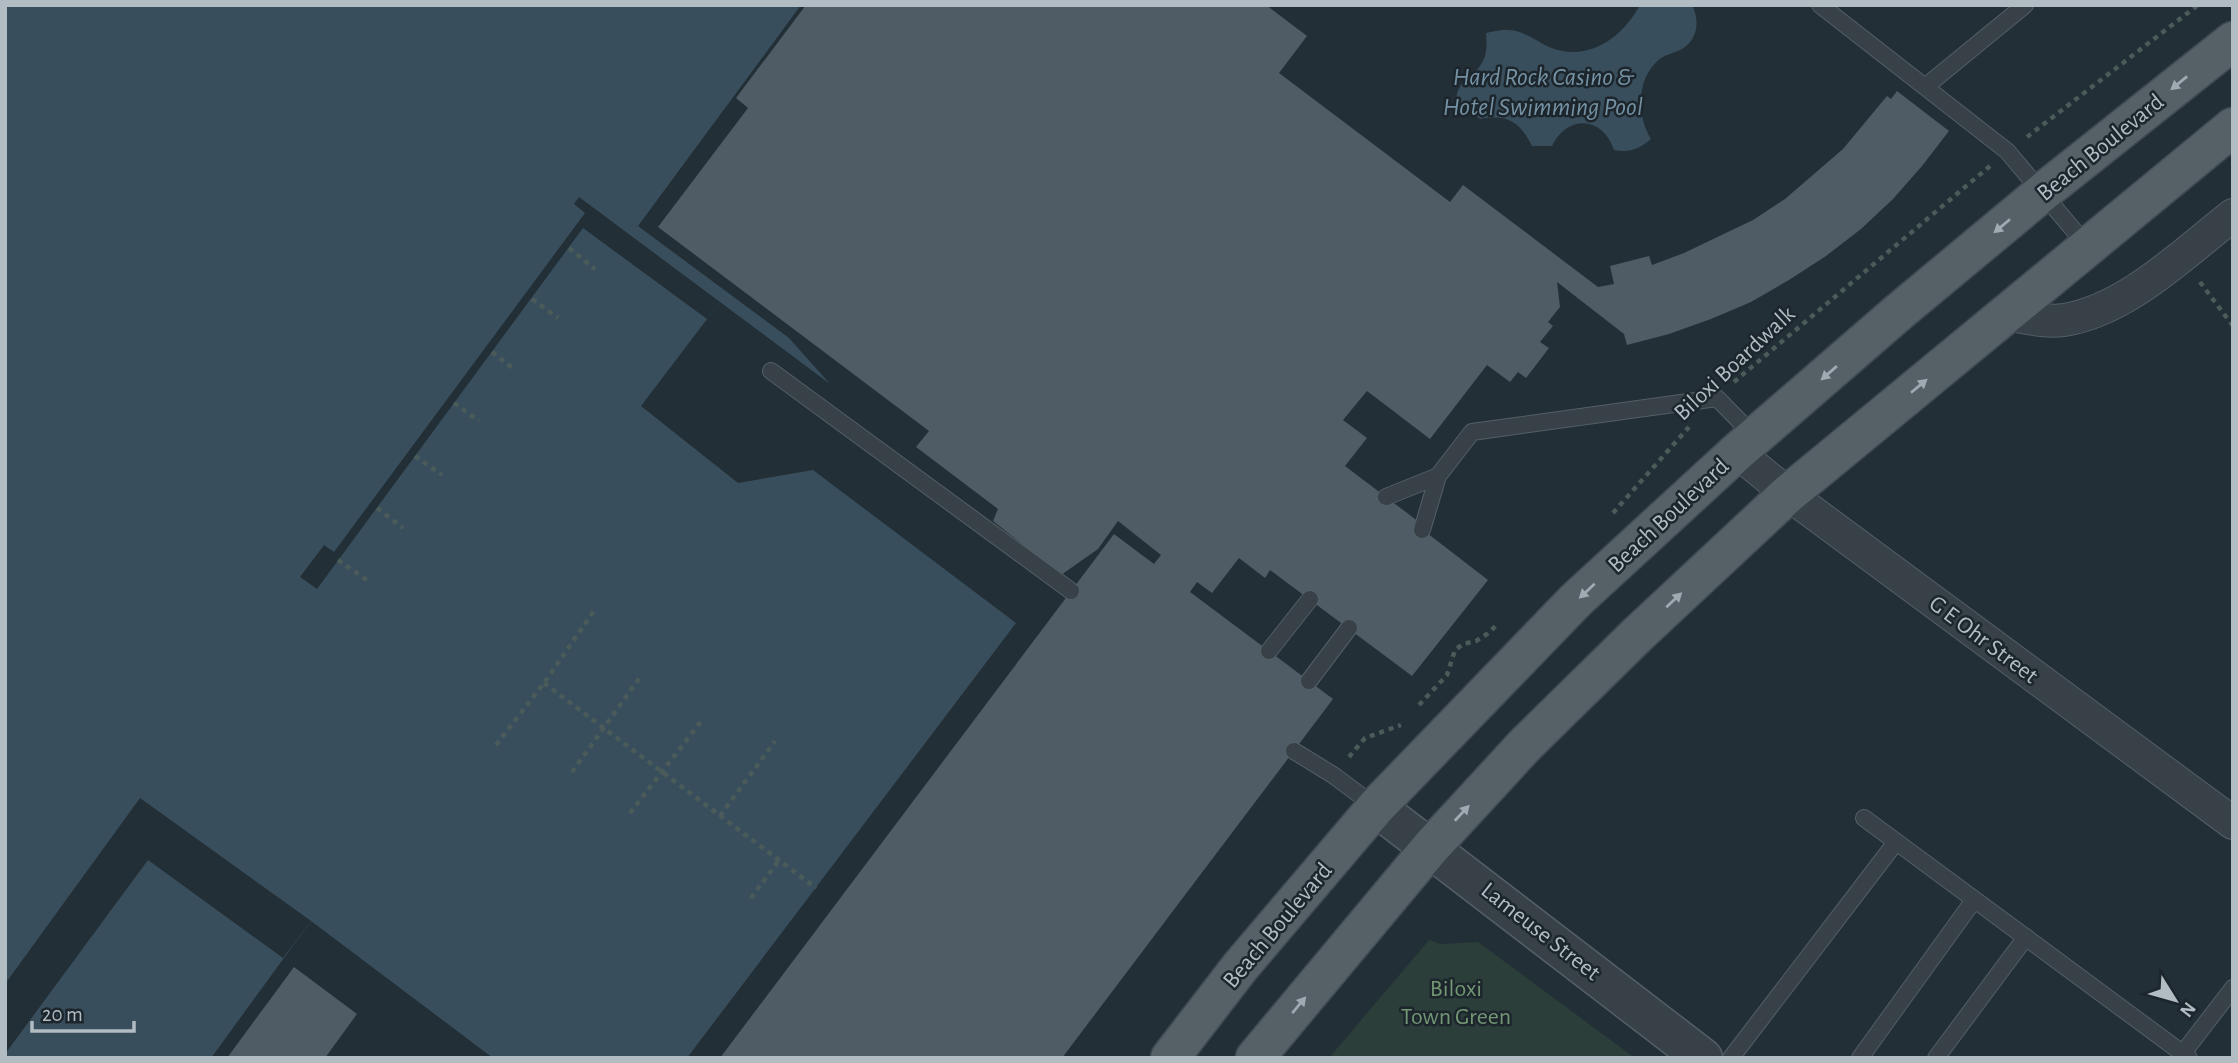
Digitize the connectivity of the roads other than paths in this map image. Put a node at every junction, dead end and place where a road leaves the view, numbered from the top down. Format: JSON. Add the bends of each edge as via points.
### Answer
{"nodes":[{"id":1,"x":1820,"y":5,"type":"edge"},
{"id":2,"x":2025,"y":5,"type":"edge"},
{"id":3,"x":2233,"y":41,"type":"edge"},
{"id":4,"x":1925,"y":87,"type":"junction"},
{"id":5,"x":2233,"y":127,"type":"edge"},
{"id":6,"x":2043,"y":192,"type":"junction"},
{"id":7,"x":2233,"y":215,"type":"edge"},
{"id":8,"x":2087,"y":246,"type":"junction"},
{"id":9,"x":2005,"y":314,"type":"junction"},
{"id":10,"x":771,"y":371,"type":"dead end"},
{"id":11,"x":1746,"y":444,"type":"junction"},
{"id":12,"x":1438,"y":476,"type":"junction"},
{"id":13,"x":1788,"y":494,"type":"junction"},
{"id":14,"x":1386,"y":497,"type":"dead end"},
{"id":15,"x":1422,"y":530,"type":"dead end"},
{"id":16,"x":1071,"y":591,"type":"dead end"},
{"id":17,"x":1310,"y":599,"type":"dead end"},
{"id":18,"x":1349,"y":628,"type":"dead end"},
{"id":19,"x":1269,"y":651,"type":"dead end"},
{"id":20,"x":1309,"y":681,"type":"dead end"},
{"id":21,"x":1294,"y":751,"type":"dead end"},
{"id":22,"x":1376,"y":807,"type":"junction"},
{"id":23,"x":1864,"y":818,"type":"dead end"},
{"id":24,"x":2233,"y":823,"type":"edge"},
{"id":25,"x":1896,"y":842,"type":"junction"},
{"id":26,"x":1431,"y":847,"type":"junction"},
{"id":27,"x":1975,"y":900,"type":"junction"},
{"id":28,"x":2026,"y":937,"type":"junction"},
{"id":29,"x":2233,"y":988,"type":"edge"},
{"id":30,"x":2186,"y":1056,"type":"edge"},
{"id":31,"x":1170,"y":1058,"type":"edge"},
{"id":32,"x":1255,"y":1058,"type":"edge"},
{"id":33,"x":1703,"y":1058,"type":"edge"},
{"id":34,"x":1731,"y":1058,"type":"edge"},
{"id":35,"x":1860,"y":1058,"type":"edge"},
{"id":36,"x":1936,"y":1058,"type":"edge"}],
"edges":[{"from":1,"to":4,"type":"lane"},
{"from":2,"to":4,"type":"lane"},
{"from":3,"to":6,"type":"main road","name":"Beach Boulevard","one_way":true},
{"from":4,"to":6,"type":"lane","via":[[2007,152]]},
{"from":5,"to":8,"type":"main road"},
{"from":6,"to":8,"type":"lane"},
{"from":6,"to":11,"type":"main road","name":"Beach Boulevard","one_way":true},
{"from":7,"to":9,"type":"street","via":[[2138,288],[2088,314],[2062,321]]},
{"from":8,"to":9,"type":"main road"},
{"from":13,"to":9,"type":"main road","one_way":true},
{"from":10,"to":16,"type":"lane"},
{"from":11,"to":12,"type":"lane","via":[[1717,398],[1472,432]]},
{"from":11,"to":13,"type":"street","name":"G E Ohr Street"},
{"from":11,"to":22,"type":"main road","name":"Beach Boulevard","one_way":true,"via":[[1576,600]]},
{"from":12,"to":14,"type":"lane"},
{"from":12,"to":15,"type":"lane"},
{"from":13,"to":24,"type":"street","name":"G E Ohr Street"},
{"from":26,"to":13,"type":"main road","one_way":true,"via":[[1618,653]]},
{"from":17,"to":19,"type":"lane"},
{"from":18,"to":20,"type":"lane"},
{"from":21,"to":22,"type":"lane"},
{"from":22,"to":26,"type":"street","name":"Lameuse Street"},
{"from":22,"to":31,"type":"main road","name":"Beach Boulevard","via":[[1240,967]]},
{"from":23,"to":25,"type":"lane"},
{"from":25,"to":27,"type":"lane"},
{"from":25,"to":34,"type":"lane"},
{"from":32,"to":26,"type":"main road","one_way":true},
{"from":26,"to":33,"type":"street","name":"Lameuse Street"},
{"from":27,"to":28,"type":"lane"},
{"from":27,"to":35,"type":"lane"},
{"from":28,"to":30,"type":"lane"},
{"from":28,"to":36,"type":"lane"},
{"from":29,"to":30,"type":"lane"}]}
